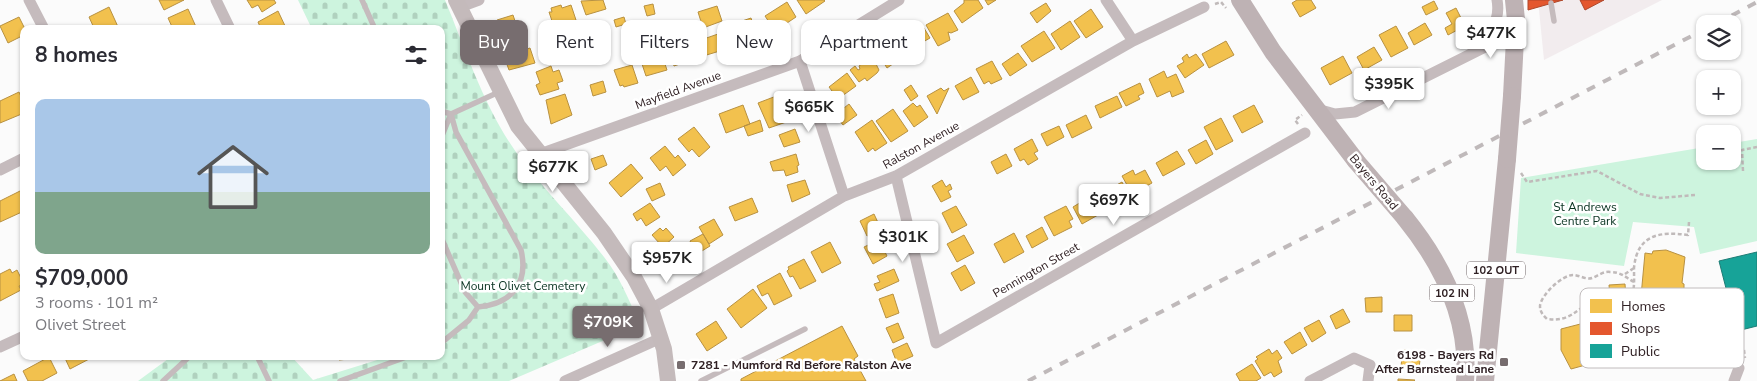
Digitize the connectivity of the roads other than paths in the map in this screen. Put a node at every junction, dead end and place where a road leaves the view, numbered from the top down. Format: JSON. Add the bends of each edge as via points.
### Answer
{"nodes":[{"id":1,"x":29,"y":0,"type":"edge"},
{"id":2,"x":216,"y":0,"type":"edge"},
{"id":3,"x":362,"y":0,"type":"edge"},
{"id":4,"x":479,"y":0,"type":"edge"},
{"id":5,"x":899,"y":0,"type":"edge"},
{"id":6,"x":1106,"y":0,"type":"edge"},
{"id":7,"x":1240,"y":0,"type":"edge"},
{"id":8,"x":1497,"y":0,"type":"edge"},
{"id":9,"x":1504,"y":0,"type":"edge"},
{"id":10,"x":1514,"y":0,"type":"edge"},
{"id":11,"x":458,"y":4,"type":"edge"},
{"id":12,"x":1551,"y":4,"type":"dead end"},
{"id":13,"x":1204,"y":7,"type":"dead end"},
{"id":14,"x":1554,"y":21,"type":"dead end"},
{"id":15,"x":42,"y":25,"type":"edge"},
{"id":16,"x":228,"y":25,"type":"edge"},
{"id":17,"x":373,"y":25,"type":"edge"},
{"id":18,"x":1514,"y":33,"type":"junction"},
{"id":19,"x":1133,"y":41,"type":"junction"},
{"id":20,"x":1456,"y":61,"type":"junction"},
{"id":21,"x":800,"y":62,"type":"junction"},
{"id":22,"x":499,"y":92,"type":"junction"},
{"id":23,"x":1315,"y":108,"type":"junction"},
{"id":24,"x":445,"y":112,"type":"edge"},
{"id":25,"x":451,"y":114,"type":"junction"},
{"id":26,"x":445,"y":128,"type":"edge"},
{"id":27,"x":1305,"y":133,"type":"dead end"},
{"id":28,"x":540,"y":154,"type":"junction"},
{"id":29,"x":20,"y":160,"type":"edge"},
{"id":30,"x":0,"y":170,"type":"edge"},
{"id":31,"x":896,"y":176,"type":"junction"},
{"id":32,"x":844,"y":196,"type":"junction"},
{"id":33,"x":445,"y":247,"type":"edge"},
{"id":34,"x":478,"y":307,"type":"junction"},
{"id":35,"x":651,"y":309,"type":"junction"},
{"id":36,"x":805,"y":329,"type":"dead end"},
{"id":37,"x":20,"y":338,"type":"edge"},
{"id":38,"x":661,"y":338,"type":"junction"},
{"id":39,"x":445,"y":340,"type":"edge"},
{"id":40,"x":0,"y":347,"type":"edge"},
{"id":41,"x":186,"y":360,"type":"edge"},
{"id":42,"x":259,"y":360,"type":"edge"},
{"id":43,"x":398,"y":360,"type":"edge"},
{"id":44,"x":1739,"y":368,"type":"dead end"},
{"id":45,"x":704,"y":380,"type":"edge"},
{"id":46,"x":163,"y":381,"type":"edge"},
{"id":47,"x":269,"y":381,"type":"edge"},
{"id":48,"x":340,"y":381,"type":"edge"},
{"id":49,"x":565,"y":381,"type":"edge"},
{"id":50,"x":668,"y":381,"type":"edge"},
{"id":51,"x":1310,"y":381,"type":"edge"},
{"id":52,"x":1368,"y":381,"type":"edge"},
{"id":53,"x":1465,"y":381,"type":"edge"},
{"id":54,"x":1485,"y":381,"type":"edge"},
{"id":55,"x":1734,"y":381,"type":"edge"}],
"edges":[{"from":1,"to":15,"type":"street"},
{"from":2,"to":16,"type":"street"},
{"from":3,"to":17,"type":"lane"},
{"from":4,"to":11,"type":"street"},
{"from":5,"to":21,"type":"street","name":"Mayfield Avenue"},
{"from":6,"to":19,"type":"street"},
{"from":7,"to":23,"type":"main road","name":"Bayers Road","number":"102 IN","via":[[1273,52]]},
{"from":8,"to":20,"type":"street","via":[[1497,19],[1490,33]]},
{"from":9,"to":18,"type":"main road","via":[[1508,22]]},
{"from":10,"to":18,"type":"main road"},
{"from":11,"to":22,"type":"street"},
{"from":12,"to":14,"type":"lane"},
{"from":13,"to":19,"type":"street","name":"Ralston Avenue"},
{"from":18,"to":20,"type":"street"},
{"from":18,"to":54,"type":"main road","number":"102 OUT","bridge":true,"via":[[1513,164]]},
{"from":19,"to":31,"type":"street","name":"Ralston Avenue"},
{"from":20,"to":23,"type":"street","via":[[1355,112],[1335,114]]},
{"from":21,"to":28,"type":"street","name":"Mayfield Avenue"},
{"from":21,"to":32,"type":"street"},
{"from":22,"to":25,"type":"lane"},
{"from":22,"to":28,"type":"street","via":[[518,126]]},
{"from":23,"to":53,"type":"main road","name":"Bayers Road","number":"102 IN","bridge":true,"via":[[1431,253],[1452,292],[1464,335]]},
{"from":24,"to":25,"type":"lane"},
{"from":25,"to":26,"type":"lane"},
{"from":25,"to":34,"type":"lane","via":[[456,132],[524,261],[513,294],[494,306]]},
{"from":27,"to":31,"type":"street","name":"Pennington Street","via":[[936,343]]},
{"from":28,"to":35,"type":"street","via":[[604,233]]},
{"from":29,"to":30,"type":"street"},
{"from":31,"to":32,"type":"street","name":"Ralston Avenue"},
{"from":32,"to":35,"type":"street","name":"Ralston Avenue"},
{"from":33,"to":34,"type":"lane","via":[[465,292]]},
{"from":34,"to":39,"type":"lane"},
{"from":35,"to":38,"type":"street"},
{"from":36,"to":45,"type":"lane"},
{"from":37,"to":40,"type":"street"},
{"from":38,"to":49,"type":"street"},
{"from":38,"to":50,"type":"street"},
{"from":41,"to":46,"type":"lane"},
{"from":42,"to":47,"type":"lane"},
{"from":43,"to":48,"type":"lane"},
{"from":44,"to":55,"type":"street"},
{"from":51,"to":52,"type":"street","via":[[1354,358],[1370,365]]}]}
